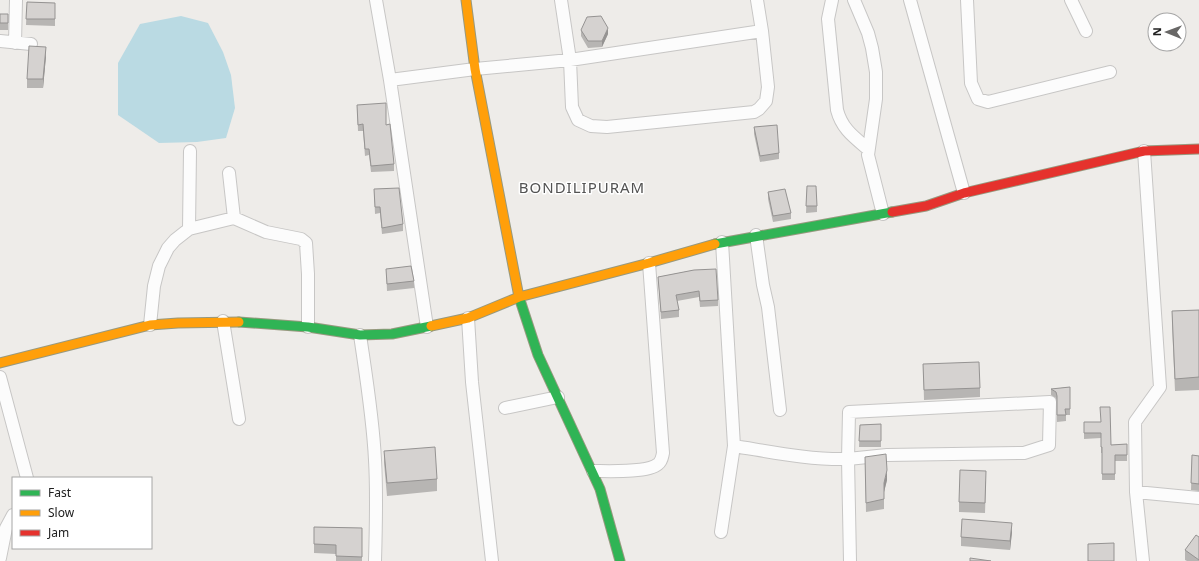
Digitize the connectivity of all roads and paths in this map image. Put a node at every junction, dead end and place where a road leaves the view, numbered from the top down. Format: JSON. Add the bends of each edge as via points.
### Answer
{"nodes":[{"id":1,"x":16,"y":0,"type":"edge"},
{"id":2,"x":376,"y":0,"type":"edge"},
{"id":3,"x":466,"y":0,"type":"edge"},
{"id":4,"x":561,"y":0,"type":"edge"},
{"id":5,"x":757,"y":0,"type":"edge"},
{"id":6,"x":832,"y":0,"type":"edge"},
{"id":7,"x":854,"y":0,"type":"edge"},
{"id":8,"x":910,"y":0,"type":"edge"},
{"id":9,"x":967,"y":0,"type":"edge"},
{"id":10,"x":1071,"y":0,"type":"edge"},
{"id":11,"x":762,"y":31,"type":"junction"},
{"id":12,"x":1086,"y":31,"type":"dead end"},
{"id":13,"x":0,"y":41,"type":"edge"},
{"id":14,"x":15,"y":43,"type":"junction"},
{"id":15,"x":31,"y":44,"type":"dead end"},
{"id":16,"x":570,"y":60,"type":"junction"},
{"id":17,"x":475,"y":69,"type":"junction"},
{"id":18,"x":1110,"y":72,"type":"dead end"},
{"id":19,"x":390,"y":80,"type":"junction"},
{"id":20,"x":868,"y":149,"type":"junction"},
{"id":21,"x":1199,"y":149,"type":"edge"},
{"id":22,"x":190,"y":151,"type":"dead end"},
{"id":23,"x":1144,"y":151,"type":"junction"},
{"id":24,"x":229,"y":173,"type":"dead end"},
{"id":25,"x":964,"y":193,"type":"junction"},
{"id":26,"x":883,"y":214,"type":"junction"},
{"id":27,"x":234,"y":218,"type":"junction"},
{"id":28,"x":189,"y":229,"type":"junction"},
{"id":29,"x":756,"y":235,"type":"junction"},
{"id":30,"x":722,"y":242,"type":"junction"},
{"id":31,"x":649,"y":263,"type":"junction"},
{"id":32,"x":519,"y":297,"type":"junction"},
{"id":33,"x":468,"y":318,"type":"junction"},
{"id":34,"x":223,"y":322,"type":"junction"},
{"id":35,"x":150,"y":325,"type":"junction"},
{"id":36,"x":308,"y":327,"type":"junction"},
{"id":37,"x":427,"y":327,"type":"junction"},
{"id":38,"x":360,"y":335,"type":"junction"},
{"id":39,"x":0,"y":363,"type":"edge"},
{"id":40,"x":0,"y":377,"type":"edge"},
{"id":41,"x":558,"y":397,"type":"junction"},
{"id":42,"x":505,"y":408,"type":"dead end"},
{"id":43,"x":780,"y":410,"type":"dead end"},
{"id":44,"x":239,"y":419,"type":"dead end"},
{"id":45,"x":734,"y":446,"type":"junction"},
{"id":46,"x":848,"y":459,"type":"junction"},
{"id":47,"x":592,"y":471,"type":"junction"},
{"id":48,"x":27,"y":477,"type":"edge"},
{"id":49,"x":1136,"y":492,"type":"junction"},
{"id":50,"x":1199,"y":498,"type":"edge"},
{"id":51,"x":12,"y":517,"type":"edge"},
{"id":52,"x":721,"y":532,"type":"dead end"},
{"id":53,"x":0,"y":558,"type":"edge"},
{"id":54,"x":375,"y":561,"type":"edge"},
{"id":55,"x":492,"y":561,"type":"edge"},
{"id":56,"x":620,"y":561,"type":"edge"},
{"id":57,"x":850,"y":561,"type":"edge"},
{"id":58,"x":1143,"y":561,"type":"edge"}],
"edges":[{"from":1,"to":14,"type":"street"},
{"from":2,"to":19,"type":"street"},
{"from":3,"to":17,"type":"street"},
{"from":4,"to":16,"type":"street"},
{"from":5,"to":11,"type":"street"},
{"from":6,"to":20,"type":"street","via":[[828,19],[836,110],[844,128]]},
{"from":7,"to":20,"type":"street","via":[[868,33],[876,72],[876,99]]},
{"from":8,"to":25,"type":"street"},
{"from":9,"to":18,"type":"street","via":[[971,83],[978,99],[988,102]]},
{"from":10,"to":12,"type":"street"},
{"from":11,"to":16,"type":"street"},
{"from":11,"to":16,"type":"street","via":[[768,95],[754,112],[606,127],[591,126],[578,120],[572,107]]},
{"from":13,"to":14,"type":"street"},
{"from":14,"to":15,"type":"street"},
{"from":16,"to":17,"type":"street"},
{"from":17,"to":19,"type":"street"},
{"from":17,"to":32,"type":"street"},
{"from":19,"to":37,"type":"street"},
{"from":20,"to":26,"type":"street","via":[[869,164]]},
{"from":21,"to":23,"type":"street"},
{"from":22,"to":28,"type":"street"},
{"from":23,"to":25,"type":"street"},
{"from":23,"to":49,"type":"street","via":[[1160,387],[1135,422]]},
{"from":24,"to":27,"type":"street"},
{"from":25,"to":26,"type":"street","via":[[926,206]]},
{"from":26,"to":29,"type":"street"},
{"from":27,"to":28,"type":"street"},
{"from":27,"to":36,"type":"street","via":[[266,232],[301,239],[306,243]]},
{"from":28,"to":35,"type":"street","via":[[168,248],[159,266]]},
{"from":29,"to":30,"type":"street"},
{"from":29,"to":43,"type":"street","via":[[768,307]]},
{"from":30,"to":31,"type":"street"},
{"from":30,"to":45,"type":"street"},
{"from":31,"to":32,"type":"street"},
{"from":31,"to":47,"type":"street","via":[[662,460],[653,468]]},
{"from":32,"to":33,"type":"street"},
{"from":32,"to":41,"type":"street","via":[[538,355]]},
{"from":33,"to":37,"type":"street"},
{"from":33,"to":55,"type":"street","via":[[472,382]]},
{"from":34,"to":35,"type":"street"},
{"from":34,"to":36,"type":"street"},
{"from":34,"to":44,"type":"street"},
{"from":35,"to":39,"type":"street"},
{"from":36,"to":38,"type":"street"},
{"from":37,"to":38,"type":"street","via":[[392,334]]},
{"from":38,"to":54,"type":"street","via":[[375,460]]},
{"from":40,"to":48,"type":"street"},
{"from":41,"to":42,"type":"street"},
{"from":41,"to":47,"type":"street"},
{"from":45,"to":46,"type":"street","via":[[809,457]]},
{"from":45,"to":52,"type":"street"},
{"from":46,"to":46,"type":"street","via":[[849,412],[1050,402],[1049,445],[1024,453],[887,455]]},
{"from":46,"to":57,"type":"street"},
{"from":47,"to":56,"type":"street","via":[[600,489]]},
{"from":49,"to":50,"type":"street"},
{"from":49,"to":58,"type":"street"},
{"from":51,"to":53,"type":"street","via":[[6,528]]}]}
